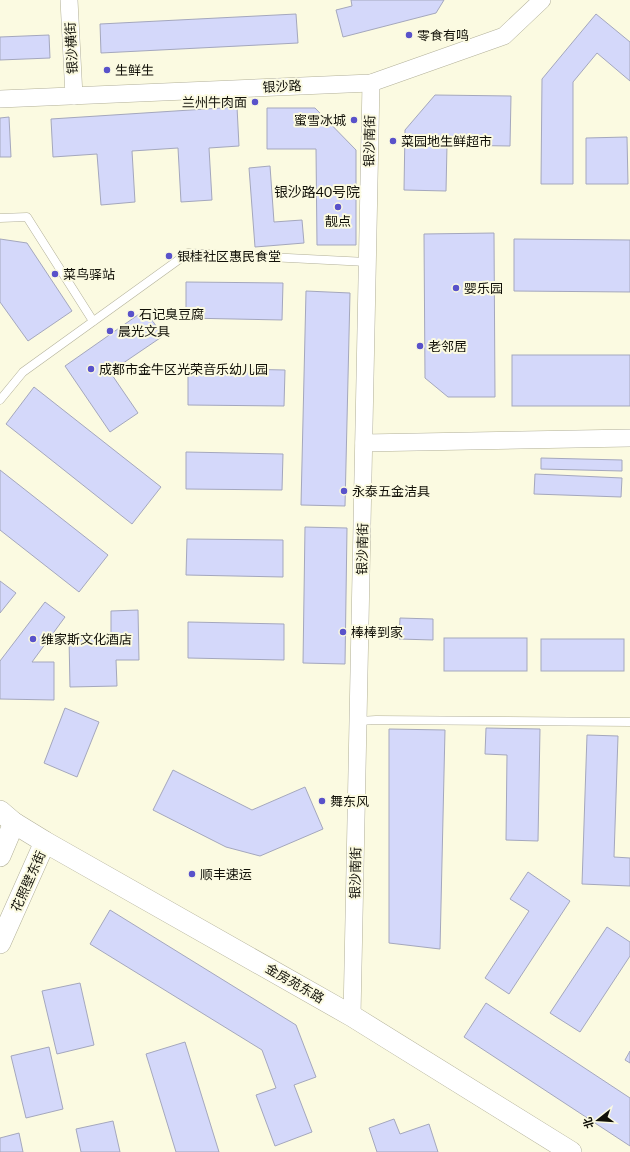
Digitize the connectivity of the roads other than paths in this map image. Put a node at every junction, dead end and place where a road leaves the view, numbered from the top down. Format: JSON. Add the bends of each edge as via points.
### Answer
{"nodes":[{"id":1,"x":69,"y":0,"type":"edge"},
{"id":2,"x":542,"y":0,"type":"edge"},
{"id":3,"x":371,"y":82,"type":"junction"},
{"id":4,"x":74,"y":96,"type":"junction"},
{"id":5,"x":0,"y":99,"type":"edge"},
{"id":6,"x":0,"y":218,"type":"edge"},
{"id":7,"x":367,"y":262,"type":"junction"},
{"id":8,"x":93,"y":321,"type":"junction"},
{"id":9,"x":0,"y":400,"type":"edge"},
{"id":10,"x":630,"y":438,"type":"edge"},
{"id":11,"x":364,"y":442,"type":"junction"},
{"id":12,"x":359,"y":721,"type":"junction"},
{"id":13,"x":630,"y":722,"type":"edge"},
{"id":14,"x":7,"y":817,"type":"edge"},
{"id":15,"x":45,"y":842,"type":"junction"},
{"id":16,"x":0,"y":856,"type":"edge"},
{"id":17,"x":0,"y":943,"type":"edge"},
{"id":18,"x":352,"y":1016,"type":"junction"},
{"id":19,"x":571,"y":1152,"type":"edge"}],
"edges":[{"from":1,"to":4,"type":"street","name":"银沙横街"},
{"from":2,"to":3,"type":"street","name":"银沙路","via":[[504,36]]},
{"from":3,"to":4,"type":"street","name":"银沙路"},
{"from":3,"to":7,"type":"street","name":"银沙南街"},
{"from":4,"to":5,"type":"street","name":"银沙路"},
{"from":6,"to":8,"type":"lane","via":[[27,217]]},
{"from":7,"to":8,"type":"lane","via":[[188,253]]},
{"from":7,"to":11,"type":"street","name":"银沙南街"},
{"from":8,"to":9,"type":"lane","via":[[23,372]]},
{"from":10,"to":11,"type":"street"},
{"from":11,"to":12,"type":"street","name":"银沙南街"},
{"from":12,"to":13,"type":"lane"},
{"from":12,"to":18,"type":"street","name":"银沙南街"},
{"from":14,"to":15,"type":"street","name":"金房苑东路"},
{"from":14,"to":16,"type":"street"},
{"from":15,"to":17,"type":"street","name":"花照壁东街"},
{"from":15,"to":18,"type":"street","name":"金房苑东路"},
{"from":18,"to":19,"type":"street","name":"金房苑东路"}]}
